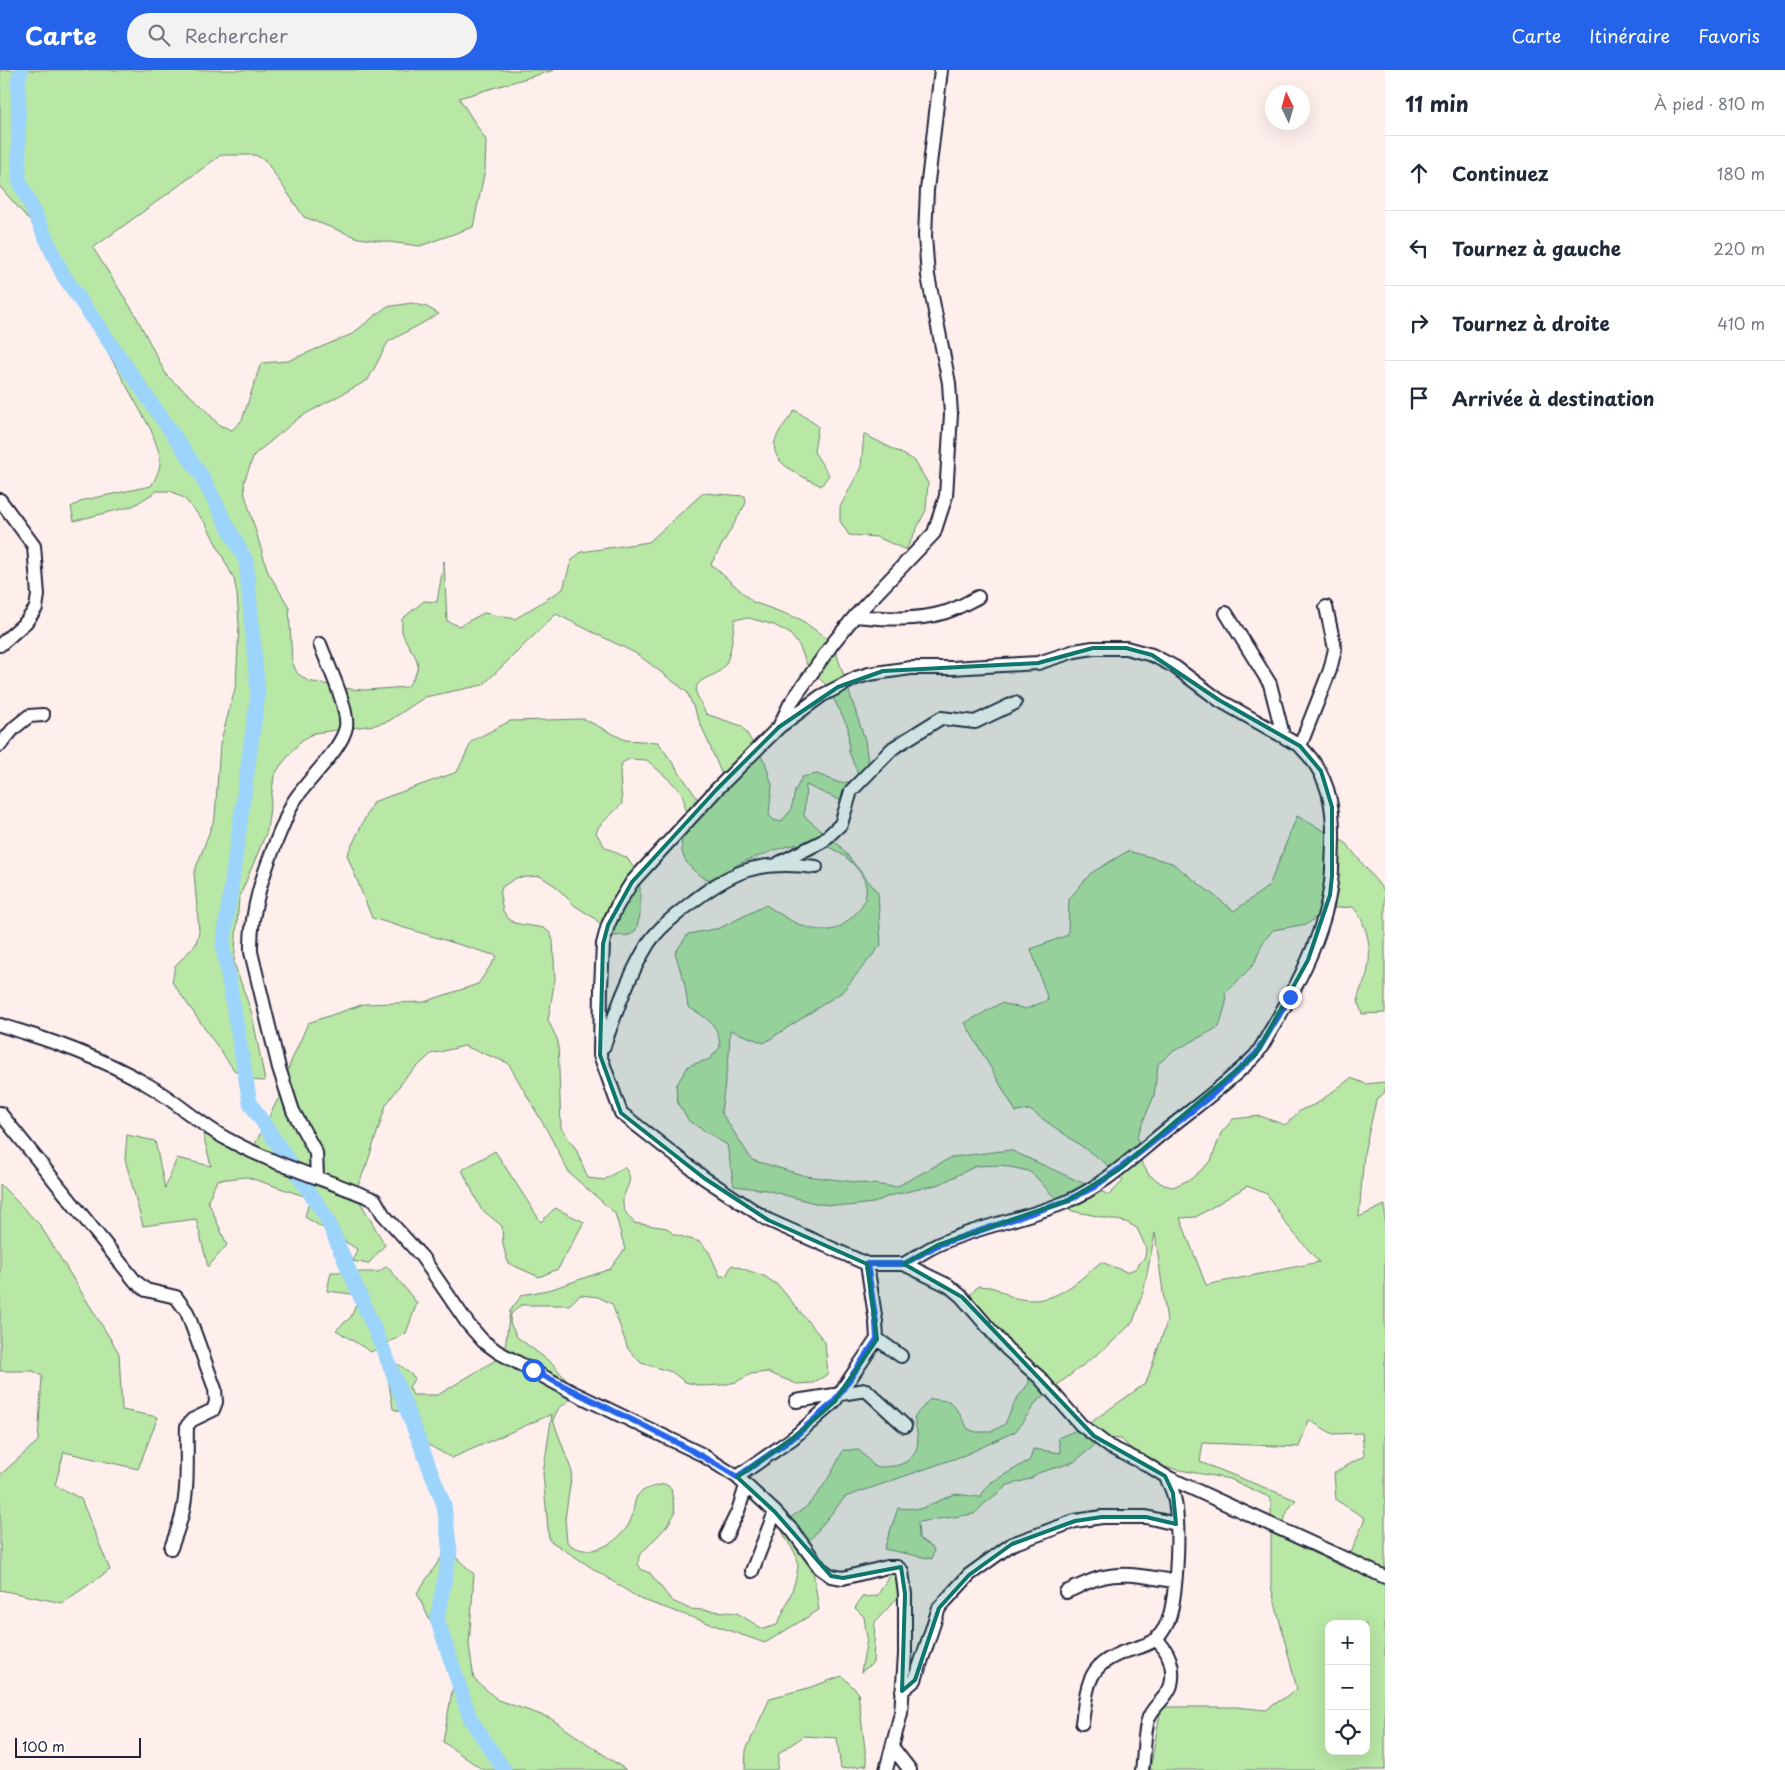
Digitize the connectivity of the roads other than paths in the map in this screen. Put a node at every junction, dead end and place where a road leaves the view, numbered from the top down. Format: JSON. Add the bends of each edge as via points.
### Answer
{"nodes":[{"id":1,"x":940,"y":70,"type":"edge"},
{"id":2,"x":0,"y":500,"type":"edge"},
{"id":3,"x":978,"y":597,"type":"dead end"},
{"id":4,"x":1326,"y":607,"type":"dead end"},
{"id":5,"x":1226,"y":613,"type":"dead end"},
{"id":6,"x":856,"y":616,"type":"junction"},
{"id":7,"x":320,"y":644,"type":"dead end"},
{"id":8,"x":0,"y":645,"type":"edge"},
{"id":9,"x":1015,"y":703,"type":"dead end"},
{"id":10,"x":43,"y":715,"type":"dead end"},
{"id":11,"x":779,"y":727,"type":"junction"},
{"id":12,"x":1282,"y":736,"type":"junction"},
{"id":13,"x":0,"y":745,"type":"edge"},
{"id":14,"x":1300,"y":746,"type":"junction"},
{"id":15,"x":775,"y":865,"type":"junction"},
{"id":16,"x":816,"y":866,"type":"dead end"},
{"id":17,"x":0,"y":1026,"type":"edge"},
{"id":18,"x":600,"y":1055,"type":"junction"},
{"id":19,"x":0,"y":1113,"type":"edge"},
{"id":20,"x":317,"y":1177,"type":"junction"},
{"id":21,"x":867,"y":1264,"type":"junction"},
{"id":22,"x":904,"y":1264,"type":"junction"},
{"id":23,"x":877,"y":1339,"type":"junction"},
{"id":24,"x":901,"y":1356,"type":"dead end"},
{"id":25,"x":842,"y":1393,"type":"junction"},
{"id":26,"x":796,"y":1401,"type":"dead end"},
{"id":27,"x":905,"y":1426,"type":"dead end"},
{"id":28,"x":1166,"y":1476,"type":"junction"},
{"id":29,"x":742,"y":1482,"type":"junction"},
{"id":30,"x":775,"y":1512,"type":"junction"},
{"id":31,"x":1176,"y":1524,"type":"junction"},
{"id":32,"x":726,"y":1536,"type":"dead end"},
{"id":33,"x":171,"y":1548,"type":"dead end"},
{"id":34,"x":752,"y":1571,"type":"dead end"},
{"id":35,"x":1385,"y":1577,"type":"edge"},
{"id":36,"x":1174,"y":1582,"type":"junction"},
{"id":37,"x":1066,"y":1592,"type":"dead end"},
{"id":38,"x":1156,"y":1640,"type":"junction"},
{"id":39,"x":902,"y":1691,"type":"junction"},
{"id":40,"x":1082,"y":1723,"type":"dead end"},
{"id":41,"x":893,"y":1748,"type":"junction"},
{"id":42,"x":886,"y":1770,"type":"edge"},
{"id":43,"x":910,"y":1770,"type":"edge"},
{"id":44,"x":1142,"y":1770,"type":"edge"}],
"edges":[{"from":1,"to":6,"type":"street","via":[[925,236],[928,276],[949,383],[951,414],[946,496],[934,533]]},
{"from":2,"to":8,"type":"street","via":[[34,546],[38,595],[36,608],[26,622]]},
{"from":3,"to":6,"type":"street","via":[[948,612],[911,619]]},
{"from":4,"to":14,"type":"street","via":[[1335,649]]},
{"from":5,"to":12,"type":"street","via":[[1270,684]]},
{"from":6,"to":11,"type":"street","via":[[790,704]]},
{"from":7,"to":20,"type":"street","via":[[346,711],[346,726],[342,739],[292,804],[267,863],[255,902],[251,938],[251,952],[279,1068],[293,1111],[316,1152]]},
{"from":9,"to":15,"type":"street","via":[[975,722],[941,718],[893,748],[851,791],[841,824],[823,841]]},
{"from":10,"to":13,"type":"street","via":[[29,716]]},
{"from":11,"to":12,"type":"street","via":[[822,696],[869,674],[911,668],[1038,662],[1075,651],[1108,647],[1152,655],[1175,667],[1219,700]]},
{"from":11,"to":18,"type":"street","via":[[650,862],[617,906],[603,944]]},
{"from":12,"to":14,"type":"street"},
{"from":14,"to":22,"type":"street","via":[[1321,771],[1332,807],[1334,830],[1330,895],[1308,960],[1256,1054],[1212,1095],[1094,1187],[1067,1201],[938,1245]]},
{"from":15,"to":16,"type":"street"},
{"from":15,"to":18,"type":"street","via":[[738,872],[710,888],[666,922],[648,945],[630,980]]},
{"from":17,"to":20,"type":"street","via":[[110,1066],[149,1085],[226,1139]]},
{"from":18,"to":21,"type":"street","via":[[621,1113],[704,1178],[768,1220]]},
{"from":19,"to":33,"type":"street","via":[[135,1281],[146,1290],[176,1297],[187,1312],[215,1389],[216,1402],[213,1410],[187,1426],[185,1499]]},
{"from":20,"to":29,"type":"street","via":[[374,1200],[422,1257],[468,1324],[498,1352],[701,1454]]},
{"from":21,"to":22,"type":"street"},
{"from":21,"to":23,"type":"street"},
{"from":22,"to":28,"type":"street","via":[[949,1286],[962,1297],[1007,1349],[1040,1378],[1094,1436]]},
{"from":23,"to":24,"type":"street"},
{"from":23,"to":25,"type":"street"},
{"from":25,"to":26,"type":"street"},
{"from":25,"to":27,"type":"street","via":[[866,1390]]},
{"from":25,"to":29,"type":"street"},
{"from":28,"to":31,"type":"street","via":[[1173,1493]]},
{"from":28,"to":35,"type":"street"},
{"from":29,"to":30,"type":"street"},
{"from":29,"to":32,"type":"street","via":[[738,1511]]},
{"from":30,"to":34,"type":"street"},
{"from":30,"to":39,"type":"street","via":[[820,1568],[831,1576],[843,1578],[887,1567],[897,1567],[902,1571],[905,1654]]},
{"from":31,"to":36,"type":"street"},
{"from":31,"to":39,"type":"street","via":[[1146,1517],[1102,1517],[1075,1521],[1012,1544],[969,1575],[939,1608],[915,1680]]},
{"from":36,"to":37,"type":"street","via":[[1122,1574],[1103,1577]]},
{"from":36,"to":38,"type":"street","via":[[1170,1614]]},
{"from":38,"to":40,"type":"street","via":[[1113,1655],[1101,1664],[1087,1687]]},
{"from":38,"to":44,"type":"street","via":[[1169,1655],[1171,1685],[1147,1724]]},
{"from":39,"to":41,"type":"street"},
{"from":41,"to":42,"type":"street"},
{"from":41,"to":43,"type":"street"}]}
